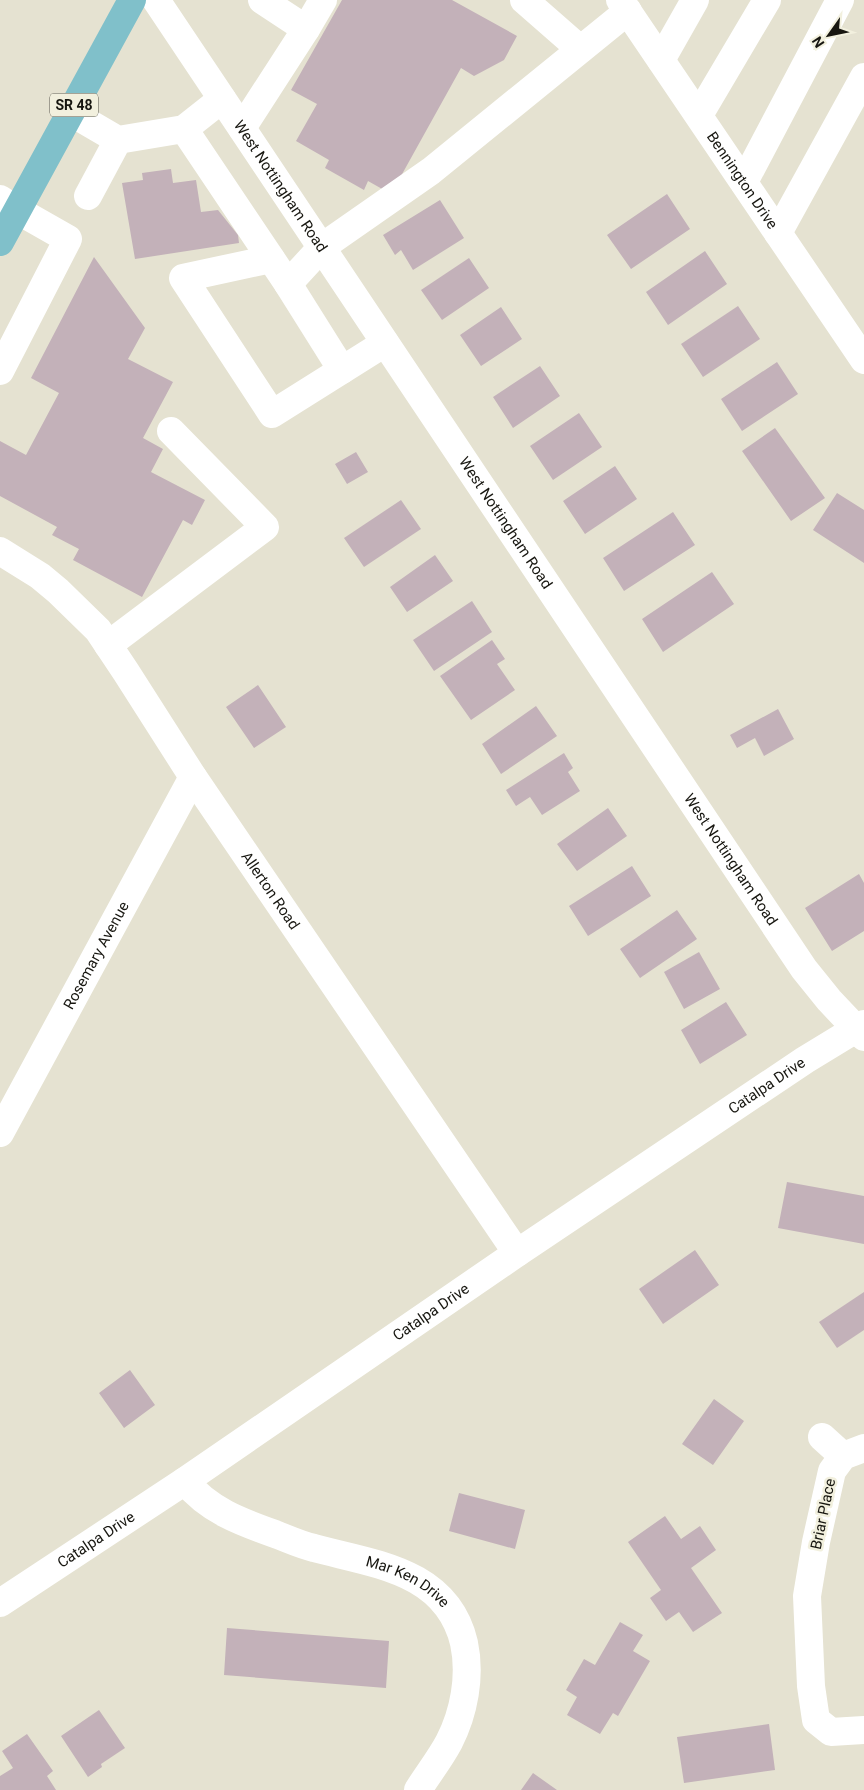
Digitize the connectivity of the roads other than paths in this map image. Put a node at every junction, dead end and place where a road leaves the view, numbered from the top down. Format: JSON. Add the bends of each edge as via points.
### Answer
{"nodes":[{"id":1,"x":132,"y":0,"type":"edge"},
{"id":2,"x":156,"y":0,"type":"edge"},
{"id":3,"x":262,"y":0,"type":"edge"},
{"id":4,"x":323,"y":0,"type":"edge"},
{"id":5,"x":524,"y":0,"type":"edge"},
{"id":6,"x":695,"y":0,"type":"edge"},
{"id":7,"x":767,"y":0,"type":"edge"},
{"id":8,"x":840,"y":0,"type":"edge"},
{"id":9,"x":624,"y":5,"type":"edge"},
{"id":10,"x":306,"y":29,"type":"junction"},
{"id":11,"x":580,"y":49,"type":"junction"},
{"id":12,"x":661,"y":60,"type":"junction"},
{"id":13,"x":864,"y":77,"type":"edge"},
{"id":14,"x":222,"y":99,"type":"junction"},
{"id":15,"x":70,"y":112,"type":"junction"},
{"id":16,"x":699,"y":115,"type":"junction"},
{"id":17,"x":242,"y":128,"type":"junction"},
{"id":18,"x":184,"y":129,"type":"junction"},
{"id":19,"x":118,"y":140,"type":"junction"},
{"id":20,"x":744,"y":182,"type":"junction"},
{"id":21,"x":88,"y":196,"type":"dead end"},
{"id":22,"x":8,"y":204,"type":"edge"},
{"id":23,"x":778,"y":233,"type":"junction"},
{"id":24,"x":0,"y":242,"type":"edge"},
{"id":25,"x":322,"y":247,"type":"junction"},
{"id":26,"x":271,"y":259,"type":"junction"},
{"id":27,"x":288,"y":284,"type":"junction"},
{"id":28,"x":10,"y":329,"type":"edge"},
{"id":29,"x":385,"y":343,"type":"junction"},
{"id":30,"x":864,"y":360,"type":"edge"},
{"id":31,"x":342,"y":370,"type":"junction"},
{"id":32,"x":0,"y":371,"type":"edge"},
{"id":33,"x":171,"y":431,"type":"dead end"},
{"id":34,"x":0,"y":551,"type":"edge"},
{"id":35,"x":108,"y":645,"type":"junction"},
{"id":36,"x":193,"y":777,"type":"junction"},
{"id":37,"x":861,"y":1030,"type":"edge"},
{"id":38,"x":0,"y":1133,"type":"edge"},
{"id":39,"x":517,"y":1253,"type":"junction"},
{"id":40,"x":822,"y":1437,"type":"dead end"},
{"id":41,"x":854,"y":1452,"type":"edge"},
{"id":42,"x":185,"y":1481,"type":"junction"},
{"id":43,"x":0,"y":1603,"type":"edge"},
{"id":44,"x":864,"y":1730,"type":"edge"},
{"id":45,"x":418,"y":1790,"type":"edge"}],
"edges":[{"from":1,"to":15,"type":"main road","number":"SR 48"},
{"from":2,"to":14,"type":"street","name":"West Nottingham Road"},
{"from":3,"to":10,"type":"street"},
{"from":4,"to":10,"type":"street"},
{"from":5,"to":11,"type":"street"},
{"from":6,"to":12,"type":"street"},
{"from":7,"to":16,"type":"street"},
{"from":8,"to":20,"type":"street"},
{"from":9,"to":11,"type":"street"},
{"from":9,"to":12,"type":"street","name":"Bennington Drive"},
{"from":10,"to":17,"type":"street"},
{"from":11,"to":25,"type":"street","via":[[431,171]]},
{"from":12,"to":16,"type":"street","name":"Bennington Drive"},
{"from":13,"to":23,"type":"street"},
{"from":14,"to":17,"type":"street","name":"West Nottingham Road"},
{"from":14,"to":18,"type":"street"},
{"from":15,"to":19,"type":"street"},
{"from":15,"to":22,"type":"main road","number":"SR 48"},
{"from":16,"to":20,"type":"street","name":"Bennington Drive"},
{"from":17,"to":25,"type":"street","name":"West Nottingham Road"},
{"from":18,"to":19,"type":"street"},
{"from":18,"to":26,"type":"street"},
{"from":19,"to":21,"type":"street"},
{"from":20,"to":23,"type":"street","name":"Bennington Drive"},
{"from":22,"to":24,"type":"main road","number":"SR 48"},
{"from":22,"to":28,"type":"street","via":[[68,240]]},
{"from":23,"to":30,"type":"street","name":"Bennington Drive"},
{"from":25,"to":27,"type":"street"},
{"from":25,"to":29,"type":"street","name":"West Nottingham Road"},
{"from":26,"to":27,"type":"street"},
{"from":26,"to":31,"type":"street","via":[[183,278],[272,414]]},
{"from":27,"to":31,"type":"street"},
{"from":28,"to":32,"type":"street"},
{"from":29,"to":31,"type":"street"},
{"from":29,"to":37,"type":"street","name":"West Nottingham Road","via":[[804,969],[829,1000]]},
{"from":33,"to":35,"type":"street","via":[[265,527]]},
{"from":34,"to":35,"type":"street","name":"Allerton Road","via":[[58,590],[98,630]]},
{"from":35,"to":36,"type":"street","name":"Allerton Road"},
{"from":36,"to":38,"type":"street","name":"Rosemary Avenue"},
{"from":36,"to":39,"type":"street","name":"Allerton Road"},
{"from":37,"to":39,"type":"street","name":"Catalpa Drive","via":[[805,1060]]},
{"from":39,"to":42,"type":"street","name":"Catalpa Drive"},
{"from":40,"to":41,"type":"street"},
{"from":41,"to":44,"type":"street","name":"Briar Place","via":[[832,1471],[816,1542],[808,1596],[811,1686],[816,1720],[831,1732]]},
{"from":42,"to":43,"type":"street","name":"Catalpa Drive"},
{"from":42,"to":45,"type":"street","name":"Mar Ken Drive","via":[[209,1505],[237,1520],[312,1548],[377,1563],[411,1576],[444,1603],[462,1634],[467,1658],[465,1694],[448,1743]]}]}
